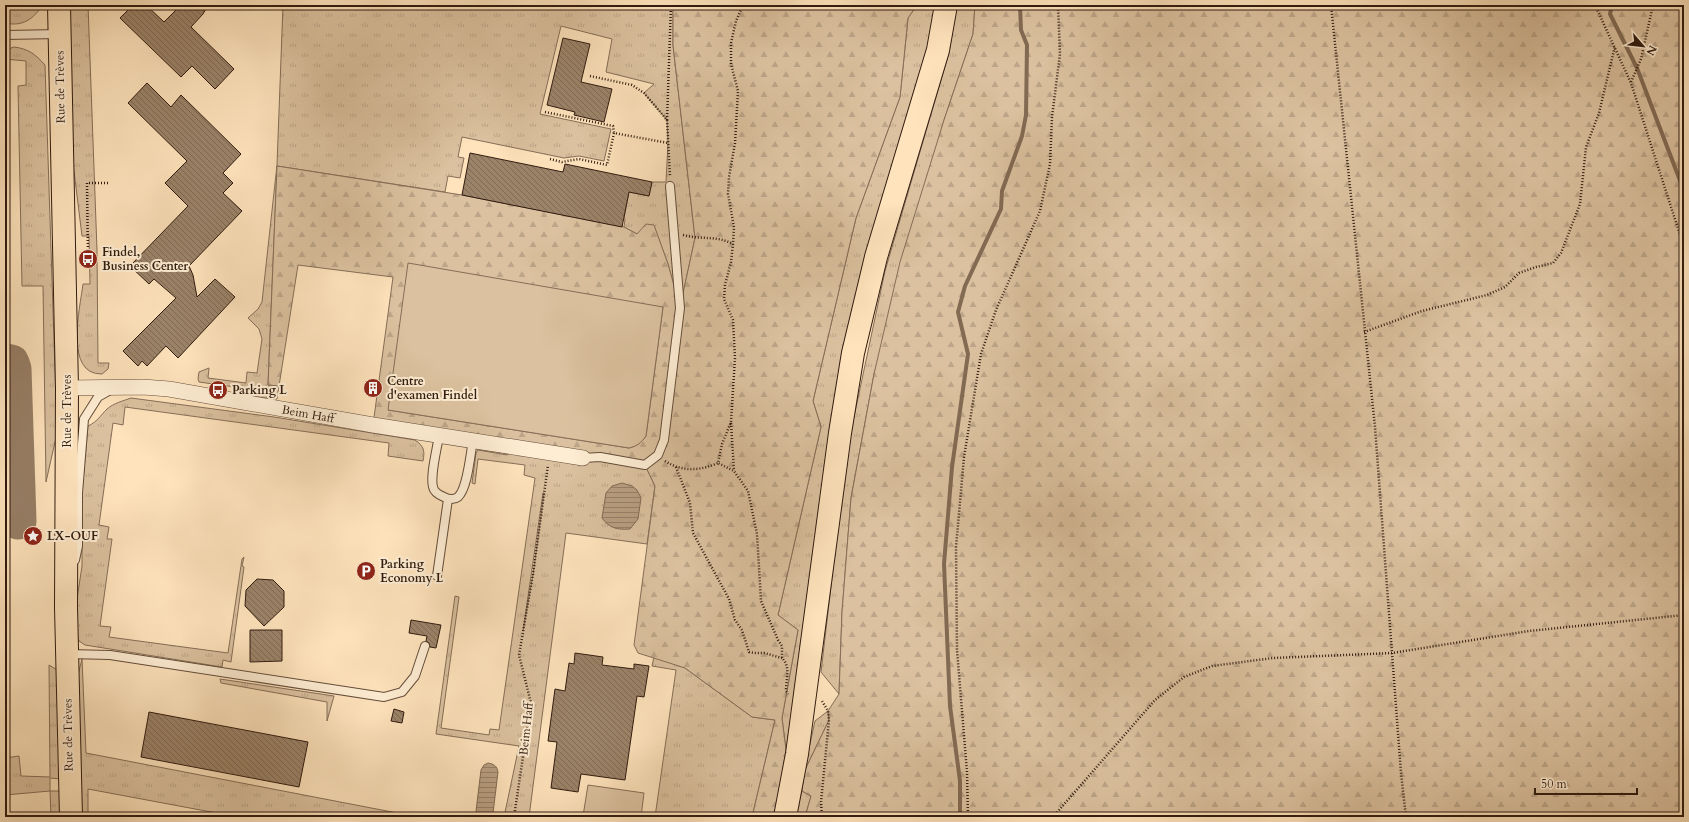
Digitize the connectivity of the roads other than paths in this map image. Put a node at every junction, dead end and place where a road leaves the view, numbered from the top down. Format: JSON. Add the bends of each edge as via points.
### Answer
{"nodes":[{"id":1,"x":59,"y":5,"type":"edge"},
{"id":2,"x":946,"y":5,"type":"edge"},
{"id":3,"x":59,"y":34,"type":"junction"},
{"id":4,"x":5,"y":35,"type":"edge"},
{"id":5,"x":670,"y":186,"type":"road end"},
{"id":6,"x":116,"y":387,"type":"junction"},
{"id":7,"x":67,"y":388,"type":"junction"},
{"id":8,"x":439,"y":435,"type":"junction"},
{"id":9,"x":472,"y":441,"type":"junction"},
{"id":10,"x":583,"y":458,"type":"joint"},
{"id":11,"x":448,"y":499,"type":"junction"},
{"id":12,"x":437,"y":576,"type":"dead end"},
{"id":13,"x":66,"y":608,"type":"junction"},
{"id":14,"x":425,"y":646,"type":"dead end"},
{"id":15,"x":67,"y":654,"type":"junction"},
{"id":16,"x":71,"y":817,"type":"edge"},
{"id":17,"x":785,"y":817,"type":"edge"}],
"edges":[{"from":1,"to":3,"type":"main road","name":"Rue de Trèves"},
{"from":2,"to":17,"type":"main road","via":[[938,50],[876,257],[853,354],[797,754]]},
{"from":3,"to":4,"type":"lane"},
{"from":3,"to":7,"type":"main road","name":"Rue de Trèves"},
{"from":5,"to":10,"type":"lane","via":[[680,308],[664,440],[658,455],[645,465],[600,457]]},
{"from":6,"to":7,"type":"street","name":"Beim Haff"},
{"from":6,"to":8,"type":"street","name":"Beim Haff","via":[[169,389]]},
{"from":6,"to":13,"type":"lane","via":[[98,398],[84,419],[78,493],[78,546]]},
{"from":7,"to":13,"type":"main road","name":"Rue de Trèves"},
{"from":8,"to":9,"type":"street","name":"Beim Haff"},
{"from":8,"to":11,"type":"lane","via":[[433,490]]},
{"from":9,"to":10,"type":"street","name":"Beim Haff"},
{"from":9,"to":11,"type":"lane","via":[[463,488],[459,496]]},
{"from":11,"to":12,"type":"lane"},
{"from":13,"to":15,"type":"main road","name":"Rue de Trèves"},
{"from":14,"to":15,"type":"lane","via":[[415,676],[402,692],[384,697],[110,655]]},
{"from":15,"to":16,"type":"main road","name":"Rue de Trèves"}]}
